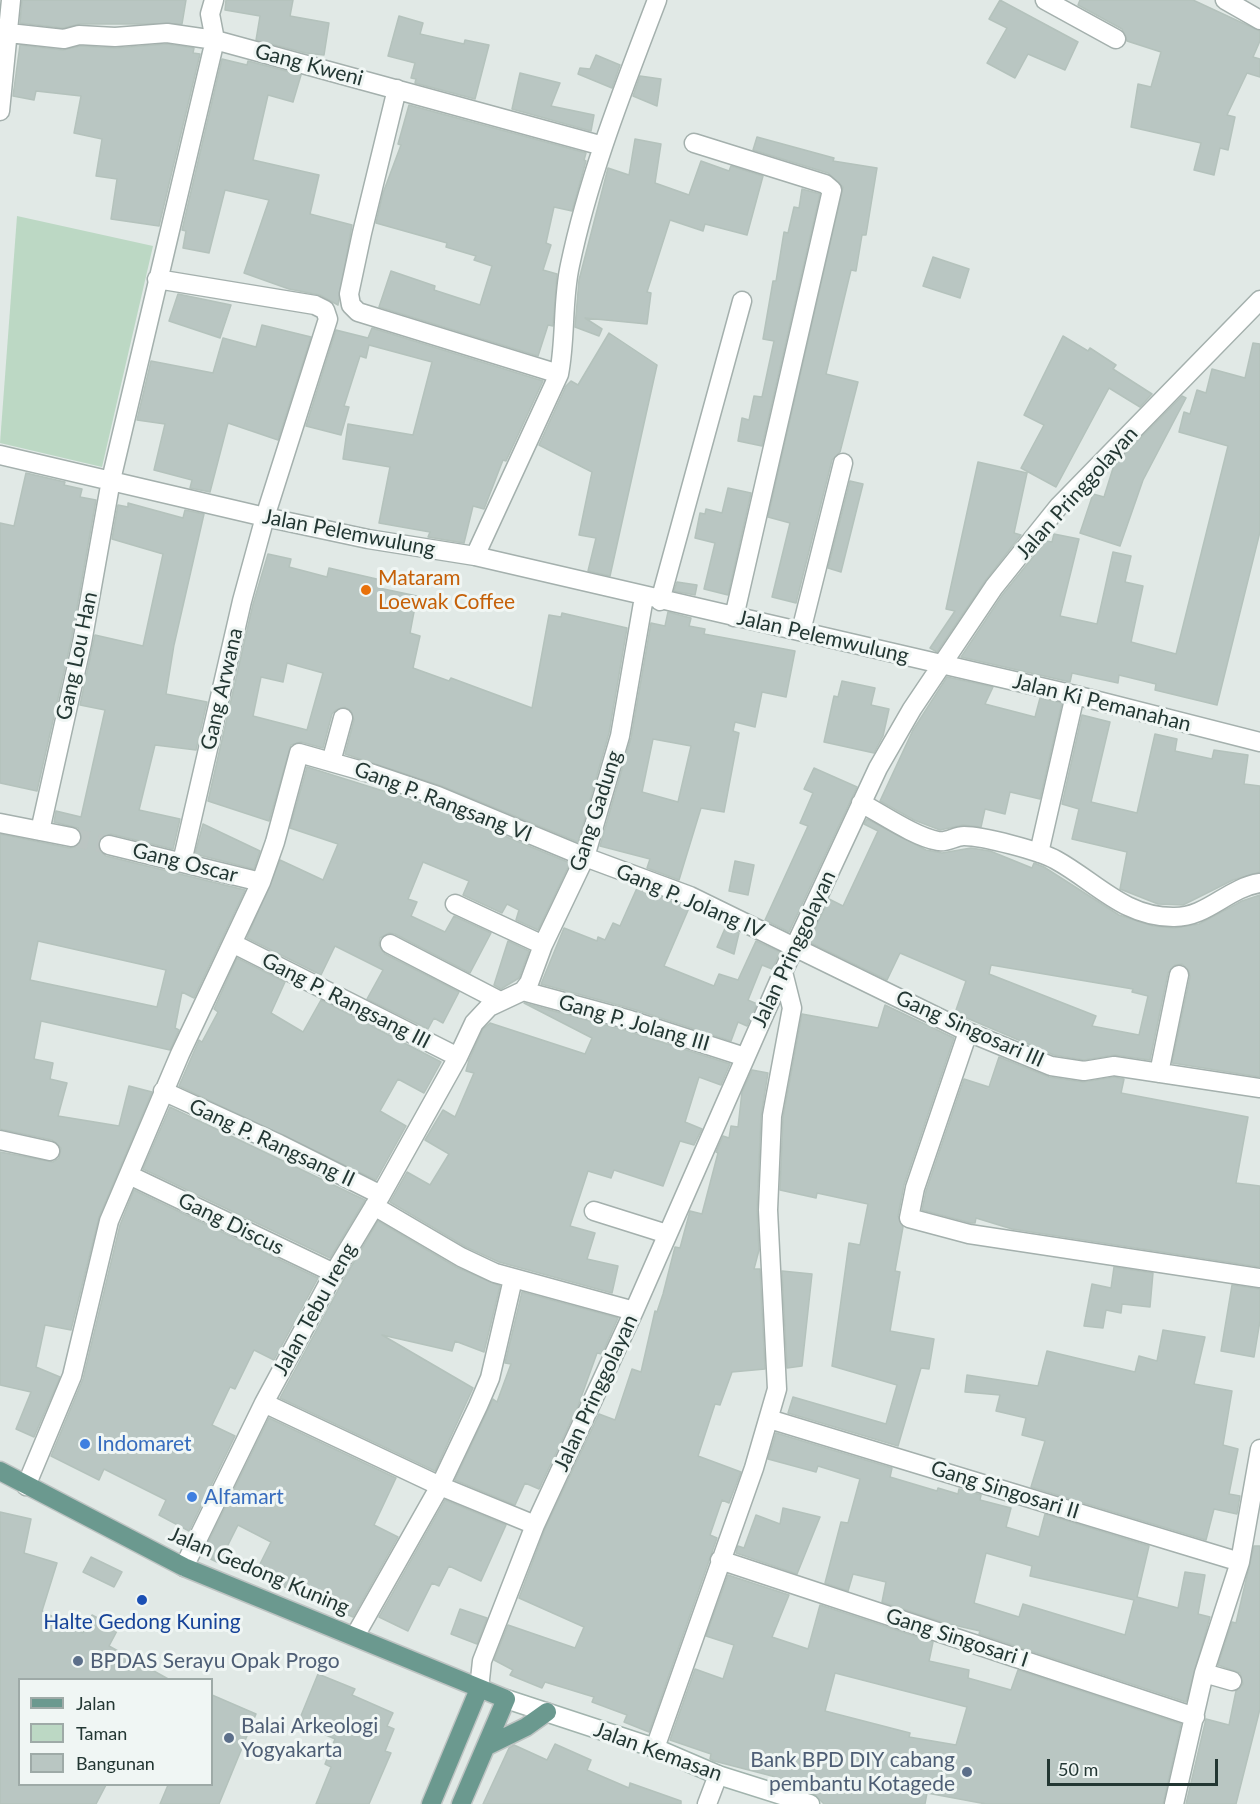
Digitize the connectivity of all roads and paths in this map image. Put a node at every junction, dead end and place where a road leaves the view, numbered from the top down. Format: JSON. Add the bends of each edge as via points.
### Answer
{"nodes":[{"id":1,"x":10,"y":0,"type":"edge"},
{"id":2,"x":214,"y":0,"type":"edge"},
{"id":3,"x":657,"y":0,"type":"edge"},
{"id":4,"x":1225,"y":0,"type":"edge"},
{"id":5,"x":1049,"y":1,"type":"edge"},
{"id":6,"x":1260,"y":20,"type":"edge"},
{"id":7,"x":9,"y":33,"type":"junction"},
{"id":8,"x":1116,"y":39,"type":"dead end"},
{"id":9,"x":215,"y":40,"type":"junction"},
{"id":10,"x":397,"y":89,"type":"junction"},
{"id":11,"x":0,"y":111,"type":"edge"},
{"id":12,"x":694,"y":143,"type":"dead end"},
{"id":13,"x":603,"y":146,"type":"junction"},
{"id":14,"x":157,"y":279,"type":"junction"},
{"id":15,"x":1260,"y":300,"type":"edge"},
{"id":16,"x":742,"y":301,"type":"dead end"},
{"id":17,"x":559,"y":374,"type":"junction"},
{"id":18,"x":0,"y":454,"type":"edge"},
{"id":19,"x":843,"y":464,"type":"dead end"},
{"id":20,"x":111,"y":480,"type":"junction"},
{"id":21,"x":265,"y":517,"type":"junction"},
{"id":22,"x":475,"y":556,"type":"junction"},
{"id":23,"x":652,"y":599,"type":"junction"},
{"id":24,"x":734,"y":616,"type":"junction"},
{"id":25,"x":801,"y":631,"type":"junction"},
{"id":26,"x":943,"y":666,"type":"junction"},
{"id":27,"x":1075,"y":695,"type":"junction"},
{"id":28,"x":343,"y":718,"type":"dead end"},
{"id":29,"x":1260,"y":742,"type":"edge"},
{"id":30,"x":331,"y":762,"type":"junction"},
{"id":31,"x":861,"y":803,"type":"junction"},
{"id":32,"x":0,"y":823,"type":"edge"},
{"id":33,"x":40,"y":831,"type":"junction"},
{"id":34,"x":71,"y":837,"type":"tunnel mouth"},
{"id":35,"x":109,"y":845,"type":"tunnel mouth"},
{"id":36,"x":1039,"y":853,"type":"junction"},
{"id":37,"x":585,"y":857,"type":"junction"},
{"id":38,"x":182,"y":862,"type":"junction"},
{"id":39,"x":261,"y":882,"type":"junction"},
{"id":40,"x":1260,"y":883,"type":"edge"},
{"id":41,"x":455,"y":904,"type":"dead end"},
{"id":42,"x":234,"y":944,"type":"junction"},
{"id":43,"x":390,"y":944,"type":"dead end"},
{"id":44,"x":543,"y":945,"type":"junction"},
{"id":45,"x":795,"y":946,"type":"junction"},
{"id":46,"x":783,"y":972,"type":"junction"},
{"id":47,"x":1179,"y":975,"type":"dead end"},
{"id":48,"x":523,"y":991,"type":"junction"},
{"id":49,"x":500,"y":1001,"type":"junction"},
{"id":50,"x":968,"y":1032,"type":"junction"},
{"id":51,"x":745,"y":1057,"type":"junction"},
{"id":52,"x":458,"y":1058,"type":"junction"},
{"id":53,"x":1159,"y":1073,"type":"junction"},
{"id":54,"x":1260,"y":1088,"type":"edge"},
{"id":55,"x":164,"y":1091,"type":"junction"},
{"id":56,"x":0,"y":1140,"type":"edge"},
{"id":57,"x":50,"y":1151,"type":"dead end"},
{"id":58,"x":129,"y":1174,"type":"junction"},
{"id":59,"x":377,"y":1201,"type":"junction"},
{"id":60,"x":594,"y":1211,"type":"dead end"},
{"id":61,"x":667,"y":1234,"type":"junction"},
{"id":62,"x":334,"y":1273,"type":"junction"},
{"id":63,"x":1260,"y":1278,"type":"edge"},
{"id":64,"x":513,"y":1279,"type":"junction"},
{"id":65,"x":634,"y":1311,"type":"junction"},
{"id":66,"x":264,"y":1403,"type":"junction"},
{"id":67,"x":769,"y":1419,"type":"junction"},
{"id":68,"x":1260,"y":1449,"type":"edge"},
{"id":69,"x":0,"y":1471,"type":"edge"},
{"id":70,"x":26,"y":1486,"type":"junction"},
{"id":71,"x":440,"y":1486,"type":"junction"},
{"id":72,"x":535,"y":1525,"type":"junction"},
{"id":73,"x":720,"y":1560,"type":"junction"},
{"id":74,"x":1240,"y":1562,"type":"junction"},
{"id":75,"x":184,"y":1567,"type":"junction"},
{"id":76,"x":355,"y":1636,"type":"junction"},
{"id":77,"x":1204,"y":1673,"type":"junction"},
{"id":78,"x":1232,"y":1681,"type":"dead end"},
{"id":79,"x":479,"y":1689,"type":"junction"},
{"id":80,"x":506,"y":1699,"type":"junction"},
{"id":81,"x":547,"y":1712,"type":"junction"},
{"id":82,"x":1195,"y":1717,"type":"junction"},
{"id":83,"x":487,"y":1746,"type":"junction"},
{"id":84,"x":655,"y":1748,"type":"junction"},
{"id":85,"x":718,"y":1775,"type":"junction"},
{"id":86,"x":431,"y":1804,"type":"edge"},
{"id":87,"x":461,"y":1804,"type":"edge"},
{"id":88,"x":707,"y":1804,"type":"edge"},
{"id":89,"x":810,"y":1804,"type":"edge"},
{"id":90,"x":1174,"y":1804,"type":"edge"}],
"edges":[{"from":1,"to":7,"type":"street"},
{"from":2,"to":9,"type":"street","via":[[210,14]]},
{"from":3,"to":13,"type":"street"},
{"from":4,"to":6,"type":"street"},
{"from":5,"to":8,"type":"street"},
{"from":7,"to":9,"type":"street","name":"Gang Kweni","via":[[64,39],[79,35],[167,33]]},
{"from":7,"to":11,"type":"street"},
{"from":9,"to":10,"type":"street","name":"Gang Kweni"},
{"from":9,"to":14,"type":"street","name":"Gang Lou Han"},
{"from":10,"to":13,"type":"street","name":"Gang Kweni"},
{"from":10,"to":17,"type":"street","via":[[362,233],[351,305],[358,312]]},
{"from":12,"to":24,"type":"street","via":[[825,184],[832,190]]},
{"from":13,"to":17,"type":"street","via":[[570,264]]},
{"from":14,"to":20,"type":"street","name":"Gang Lou Han"},
{"from":14,"to":21,"type":"street","name":"Gang Arwana","via":[[315,305],[327,314],[328,323]]},
{"from":15,"to":26,"type":"street","name":"Jalan Pringgolayan","via":[[1059,506],[994,587]]},
{"from":16,"to":23,"type":"street","name":"Gang Gadung"},
{"from":17,"to":22,"type":"street"},
{"from":18,"to":20,"type":"street","name":"Jalan Pelemwulung"},
{"from":19,"to":25,"type":"street"},
{"from":20,"to":21,"type":"street","name":"Jalan Pelemwulung"},
{"from":20,"to":33,"type":"street","name":"Gang Lou Han","via":[[82,644]]},
{"from":21,"to":22,"type":"street","name":"Jalan Pelemwulung"},
{"from":21,"to":38,"type":"street","name":"Gang Arwana"},
{"from":22,"to":23,"type":"street","name":"Jalan Pelemwulung"},
{"from":23,"to":24,"type":"street","name":"Jalan Pelemwulung"},
{"from":23,"to":37,"type":"street","name":"Gang Gadung","via":[[620,736]]},
{"from":24,"to":25,"type":"street","name":"Jalan Pelemwulung"},
{"from":25,"to":26,"type":"street","name":"Jalan Pelemwulung"},
{"from":26,"to":27,"type":"street","name":"Jalan Ki Pemanahan"},
{"from":26,"to":31,"type":"street","name":"Jalan Pringgolayan","via":[[912,709]]},
{"from":27,"to":29,"type":"street","name":"Jalan Ki Pemanahan"},
{"from":27,"to":36,"type":"street"},
{"from":28,"to":30,"type":"street"},
{"from":30,"to":37,"type":"street","name":"Gang P. Rangsang VI","via":[[438,796]]},
{"from":30,"to":39,"type":"street","name":"Gang P. Rangsang VI","via":[[299,753]]},
{"from":31,"to":36,"type":"street","via":[[938,841],[966,836]]},
{"from":31,"to":45,"type":"street","name":"Jalan Pringgolayan"},
{"from":32,"to":33,"type":"street"},
{"from":33,"to":34,"type":"street"},
{"from":35,"to":38,"type":"street","name":"Gang Oscar"},
{"from":36,"to":40,"type":"street","via":[[1057,860],[1125,906],[1172,917],[1199,912],[1235,890]]},
{"from":37,"to":44,"type":"street","name":"Gang Gadung"},
{"from":37,"to":45,"type":"street","name":"Gang P. Jolang IV","via":[[690,896]]},
{"from":38,"to":39,"type":"street","name":"Gang Oscar"},
{"from":39,"to":42,"type":"street"},
{"from":41,"to":44,"type":"street"},
{"from":42,"to":52,"type":"street","name":"Gang P. Rangsang III"},
{"from":42,"to":55,"type":"street"},
{"from":43,"to":49,"type":"street"},
{"from":44,"to":48,"type":"street","name":"Gang Gadung"},
{"from":45,"to":46,"type":"street","name":"Jalan Pringgolayan"},
{"from":45,"to":50,"type":"street","name":"Gang Singosari III"},
{"from":46,"to":51,"type":"street","name":"Jalan Pringgolayan"},
{"from":46,"to":67,"type":"street","via":[[792,1008],[772,1116],[769,1161],[777,1389]]},
{"from":47,"to":53,"type":"street"},
{"from":48,"to":49,"type":"street"},
{"from":48,"to":51,"type":"street","name":"Gang P. Jolang III"},
{"from":49,"to":52,"type":"street","via":[[474,1023]]},
{"from":50,"to":53,"type":"street","name":"Gang Singosari III","via":[[1014,1053],[1066,1069],[1084,1071],[1114,1065]]},
{"from":50,"to":63,"type":"street","via":[[915,1188],[909,1218],[969,1234]]},
{"from":51,"to":61,"type":"street","name":"Jalan Pringgolayan"},
{"from":52,"to":59,"type":"street","name":"Jalan Tebu Ireng"},
{"from":53,"to":54,"type":"street","name":"Gang Singosari III"},
{"from":55,"to":58,"type":"street"},
{"from":55,"to":59,"type":"street","name":"Gang P. Rangsang II","via":[[279,1144]]},
{"from":56,"to":57,"type":"street"},
{"from":58,"to":62,"type":"street","name":"Gang Discus"},
{"from":58,"to":70,"type":"street","via":[[105,1233],[72,1376]]},
{"from":59,"to":62,"type":"street","name":"Jalan Tebu Ireng"},
{"from":59,"to":64,"type":"street","name":"Gang P. Rangsang II","via":[[472,1263]]},
{"from":60,"to":61,"type":"street"},
{"from":61,"to":65,"type":"street","name":"Jalan Pringgolayan"},
{"from":62,"to":66,"type":"street","name":"Jalan Tebu Ireng"},
{"from":64,"to":65,"type":"street","name":"Gang P. Rangsang II"},
{"from":64,"to":71,"type":"street","via":[[490,1378]]},
{"from":65,"to":72,"type":"street","name":"Jalan Pringgolayan"},
{"from":66,"to":71,"type":"street"},
{"from":66,"to":75,"type":"street","name":"Jalan Tebu Ireng"},
{"from":67,"to":73,"type":"street"},
{"from":67,"to":74,"type":"street","name":"Gang Singosari II"},
{"from":68,"to":74,"type":"street"},
{"from":69,"to":70,"type":"main road","name":"Jalan Gedong Kuning"},
{"from":70,"to":75,"type":"main road","name":"Jalan Gedong Kuning"},
{"from":71,"to":72,"type":"street"},
{"from":71,"to":76,"type":"street"},
{"from":72,"to":79,"type":"street","name":"Jalan Pringgolayan","via":[[482,1661]]},
{"from":73,"to":82,"type":"street","name":"Gang Singosari I"},
{"from":73,"to":84,"type":"street"},
{"from":74,"to":77,"type":"street"},
{"from":75,"to":76,"type":"main road","name":"Jalan Gedong Kuning"},
{"from":76,"to":79,"type":"main road","name":"Jalan Gedong Kuning"},
{"from":77,"to":78,"type":"street"},
{"from":77,"to":82,"type":"street"},
{"from":79,"to":80,"type":"main road","name":"Jalan Gedong Kuning"},
{"from":79,"to":86,"type":"main road"},
{"from":80,"to":81,"type":"street","name":"Jalan Kemasan"},
{"from":80,"to":83,"type":"main road"},
{"from":81,"to":83,"type":"main road","via":[[526,1728]]},
{"from":81,"to":84,"type":"street","name":"Jalan Kemasan"},
{"from":82,"to":90,"type":"street"},
{"from":83,"to":87,"type":"main road"},
{"from":84,"to":85,"type":"street","name":"Jalan Kemasan"},
{"from":85,"to":88,"type":"street"},
{"from":85,"to":89,"type":"street","name":"Jalan Kemasan"}]}
